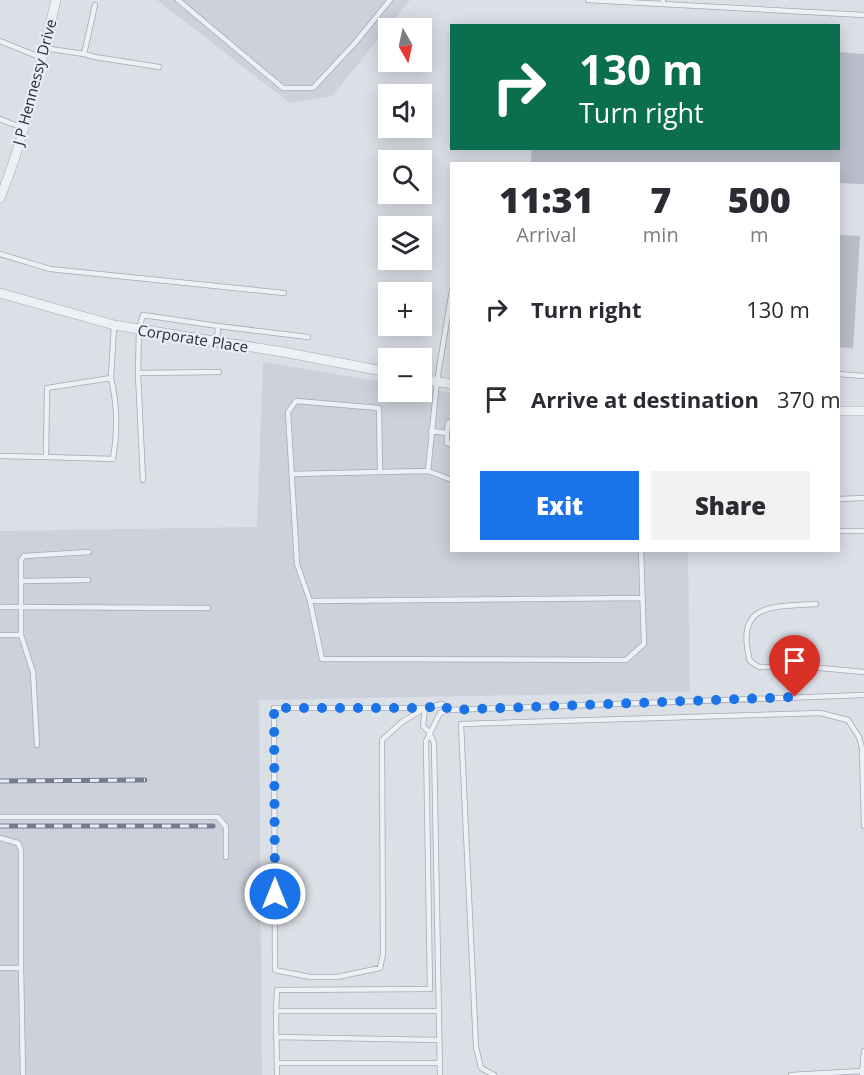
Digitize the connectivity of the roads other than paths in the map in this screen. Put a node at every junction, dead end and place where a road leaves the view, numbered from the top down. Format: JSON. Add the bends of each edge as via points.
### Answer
{"nodes":[{"id":1,"x":56,"y":0,"type":"edge"},
{"id":2,"x":178,"y":0,"type":"edge"},
{"id":3,"x":390,"y":0,"type":"edge"},
{"id":4,"x":588,"y":0,"type":"edge"},
{"id":5,"x":662,"y":2,"type":"edge"},
{"id":6,"x":95,"y":5,"type":"dead end"},
{"id":7,"x":864,"y":15,"type":"edge"},
{"id":8,"x":0,"y":41,"type":"edge"},
{"id":9,"x":43,"y":53,"type":"junction"},
{"id":10,"x":84,"y":54,"type":"junction"},
{"id":11,"x":159,"y":67,"type":"dead end"},
{"id":12,"x":1,"y":121,"type":"edge"},
{"id":13,"x":23,"y":128,"type":"junction"},
{"id":14,"x":0,"y":198,"type":"edge"},
{"id":15,"x":0,"y":254,"type":"edge"},
{"id":16,"x":0,"y":293,"type":"edge"},
{"id":17,"x":284,"y":293,"type":"dead end"},
{"id":18,"x":450,"y":302,"type":"edge"},
{"id":19,"x":114,"y":325,"type":"junction"},
{"id":20,"x":218,"y":326,"type":"junction"},
{"id":21,"x":140,"y":329,"type":"junction"},
{"id":22,"x":308,"y":338,"type":"dead end"},
{"id":23,"x":217,"y":342,"type":"junction"},
{"id":24,"x":378,"y":370,"type":"edge"},
{"id":25,"x":219,"y":372,"type":"dead end"},
{"id":26,"x":138,"y":373,"type":"junction"},
{"id":27,"x":840,"y":374,"type":"edge"},
{"id":28,"x":864,"y":376,"type":"edge"},
{"id":29,"x":111,"y":378,"type":"junction"},
{"id":30,"x":432,"y":380,"type":"edge"},
{"id":31,"x":437,"y":381,"type":"junction"},
{"id":32,"x":450,"y":384,"type":"edge"},
{"id":33,"x":840,"y":411,"type":"edge"},
{"id":34,"x":864,"y":411,"type":"edge"},
{"id":35,"x":450,"y":422,"type":"edge"},
{"id":36,"x":431,"y":432,"type":"junction"},
{"id":37,"x":447,"y":433,"type":"junction"},
{"id":38,"x":450,"y":444,"type":"edge"},
{"id":39,"x":0,"y":456,"type":"edge"},
{"id":40,"x":46,"y":457,"type":"junction"},
{"id":41,"x":428,"y":471,"type":"junction"},
{"id":42,"x":380,"y":472,"type":"junction"},
{"id":43,"x":292,"y":474,"type":"junction"},
{"id":44,"x":450,"y":479,"type":"edge"},
{"id":45,"x":143,"y":480,"type":"dead end"},
{"id":46,"x":864,"y":498,"type":"edge"},
{"id":47,"x":840,"y":499,"type":"edge"},
{"id":48,"x":840,"y":531,"type":"edge"},
{"id":49,"x":864,"y":531,"type":"edge"},
{"id":50,"x":90,"y":552,"type":"dead end"},
{"id":51,"x":641,"y":552,"type":"edge"},
{"id":52,"x":88,"y":580,"type":"dead end"},
{"id":53,"x":21,"y":581,"type":"junction"},
{"id":54,"x":643,"y":598,"type":"junction"},
{"id":55,"x":310,"y":601,"type":"junction"},
{"id":56,"x":816,"y":604,"type":"dead end"},
{"id":57,"x":0,"y":607,"type":"edge"},
{"id":58,"x":22,"y":607,"type":"junction"},
{"id":59,"x":208,"y":608,"type":"dead end"},
{"id":60,"x":0,"y":635,"type":"edge"},
{"id":61,"x":21,"y":635,"type":"junction"},
{"id":62,"x":864,"y":672,"type":"edge"},
{"id":63,"x":864,"y":695,"type":"edge"},
{"id":64,"x":425,"y":708,"type":"junction"},
{"id":65,"x":450,"y":710,"type":"junction"},
{"id":66,"x":429,"y":732,"type":"junction"},
{"id":67,"x":37,"y":745,"type":"dead end"},
{"id":68,"x":863,"y":748,"type":"edge"},
{"id":69,"x":0,"y":818,"type":"edge"},
{"id":70,"x":864,"y":826,"type":"edge"},
{"id":71,"x":0,"y":838,"type":"edge"},
{"id":72,"x":226,"y":858,"type":"dead end"},
{"id":73,"x":0,"y":968,"type":"edge"},
{"id":74,"x":21,"y":968,"type":"junction"},
{"id":75,"x":276,"y":1011,"type":"junction"},
{"id":76,"x":439,"y":1011,"type":"junction"},
{"id":77,"x":276,"y":1037,"type":"junction"},
{"id":78,"x":439,"y":1040,"type":"junction"},
{"id":79,"x":864,"y":1051,"type":"edge"},
{"id":80,"x":277,"y":1063,"type":"junction"},
{"id":81,"x":440,"y":1063,"type":"junction"},
{"id":82,"x":862,"y":1073,"type":"edge"},
{"id":83,"x":843,"y":1074,"type":"edge"},
{"id":84,"x":23,"y":1075,"type":"edge"},
{"id":85,"x":278,"y":1075,"type":"edge"},
{"id":86,"x":440,"y":1075,"type":"edge"},
{"id":87,"x":494,"y":1075,"type":"edge"},
{"id":88,"x":791,"y":1075,"type":"edge"}],
"edges":[{"from":1,"to":9,"type":"street","name":"J P Hennessy Drive"},
{"from":2,"to":3,"type":"lane","via":[[283,88],[313,88]]},
{"from":4,"to":5,"type":"lane"},
{"from":5,"to":7,"type":"lane"},
{"from":6,"to":10,"type":"lane"},
{"from":8,"to":9,"type":"lane"},
{"from":9,"to":10,"type":"lane"},
{"from":9,"to":13,"type":"street","name":"J P Hennessy Drive"},
{"from":10,"to":11,"type":"lane"},
{"from":12,"to":13,"type":"lane"},
{"from":13,"to":14,"type":"street","name":"J P Hennessy Drive"},
{"from":15,"to":17,"type":"lane","via":[[50,269]]},
{"from":16,"to":19,"type":"street","name":"Corporate Place"},
{"from":18,"to":31,"type":"lane"},
{"from":19,"to":21,"type":"street","name":"Corporate Place"},
{"from":19,"to":29,"type":"lane"},
{"from":20,"to":21,"type":"lane","via":[[145,314]]},
{"from":20,"to":22,"type":"lane"},
{"from":20,"to":23,"type":"lane"},
{"from":21,"to":23,"type":"street","name":"Corporate Place"},
{"from":21,"to":26,"type":"lane"},
{"from":23,"to":24,"type":"street","name":"Corporate Place"},
{"from":25,"to":26,"type":"lane"},
{"from":26,"to":45,"type":"lane"},
{"from":27,"to":28,"type":"lane"},
{"from":29,"to":40,"type":"lane","via":[[47,388]]},
{"from":29,"to":40,"type":"lane","via":[[117,440],[113,459]]},
{"from":30,"to":31,"type":"street"},
{"from":31,"to":32,"type":"street"},
{"from":31,"to":36,"type":"lane"},
{"from":33,"to":34,"type":"street"},
{"from":35,"to":37,"type":"lane"},
{"from":36,"to":37,"type":"lane"},
{"from":36,"to":41,"type":"lane"},
{"from":37,"to":38,"type":"lane"},
{"from":39,"to":40,"type":"lane"},
{"from":41,"to":42,"type":"lane"},
{"from":41,"to":44,"type":"lane"},
{"from":42,"to":43,"type":"lane"},
{"from":42,"to":43,"type":"lane","via":[[379,408],[296,401],[288,412]]},
{"from":43,"to":55,"type":"lane","via":[[297,564]]},
{"from":46,"to":47,"type":"lane"},
{"from":48,"to":49,"type":"lane"},
{"from":50,"to":53,"type":"lane","via":[[24,556]]},
{"from":51,"to":54,"type":"lane"},
{"from":52,"to":53,"type":"lane"},
{"from":53,"to":58,"type":"lane"},
{"from":54,"to":55,"type":"lane"},
{"from":54,"to":55,"type":"lane","via":[[644,644],[626,660],[322,658]]},
{"from":56,"to":62,"type":"lane","via":[[765,609],[755,614],[747,622],[750,661],[759,667]]},
{"from":57,"to":58,"type":"lane"},
{"from":58,"to":59,"type":"lane"},
{"from":58,"to":61,"type":"lane"},
{"from":60,"to":61,"type":"lane"},
{"from":61,"to":67,"type":"lane","via":[[33,672]]},
{"from":63,"to":65,"type":"lane"},
{"from":64,"to":64,"type":"lane","via":[[382,740],[380,968],[337,977],[310,977],[275,970],[274,708]]},
{"from":64,"to":65,"type":"lane","via":[[442,705]]},
{"from":64,"to":66,"type":"lane","via":[[423,726]]},
{"from":65,"to":66,"type":"lane","via":[[440,713]]},
{"from":66,"to":75,"type":"lane","via":[[426,741],[430,989],[277,990]]},
{"from":66,"to":76,"type":"lane","via":[[434,743]]},
{"from":68,"to":70,"type":"lane"},
{"from":68,"to":87,"type":"lane","via":[[848,720],[820,713],[460,724],[476,1047],[481,1068]]},
{"from":69,"to":72,"type":"lane","via":[[219,817],[226,827]]},
{"from":71,"to":74,"type":"lane","via":[[18,843],[21,850]]},
{"from":73,"to":74,"type":"lane"},
{"from":74,"to":84,"type":"lane"},
{"from":75,"to":76,"type":"lane"},
{"from":75,"to":77,"type":"lane"},
{"from":76,"to":78,"type":"lane"},
{"from":77,"to":78,"type":"lane"},
{"from":77,"to":80,"type":"lane"},
{"from":78,"to":81,"type":"lane"},
{"from":79,"to":82,"type":"lane"},
{"from":80,"to":81,"type":"lane"},
{"from":80,"to":85,"type":"lane"},
{"from":81,"to":86,"type":"lane"},
{"from":82,"to":83,"type":"lane"},
{"from":83,"to":88,"type":"lane"}]}
